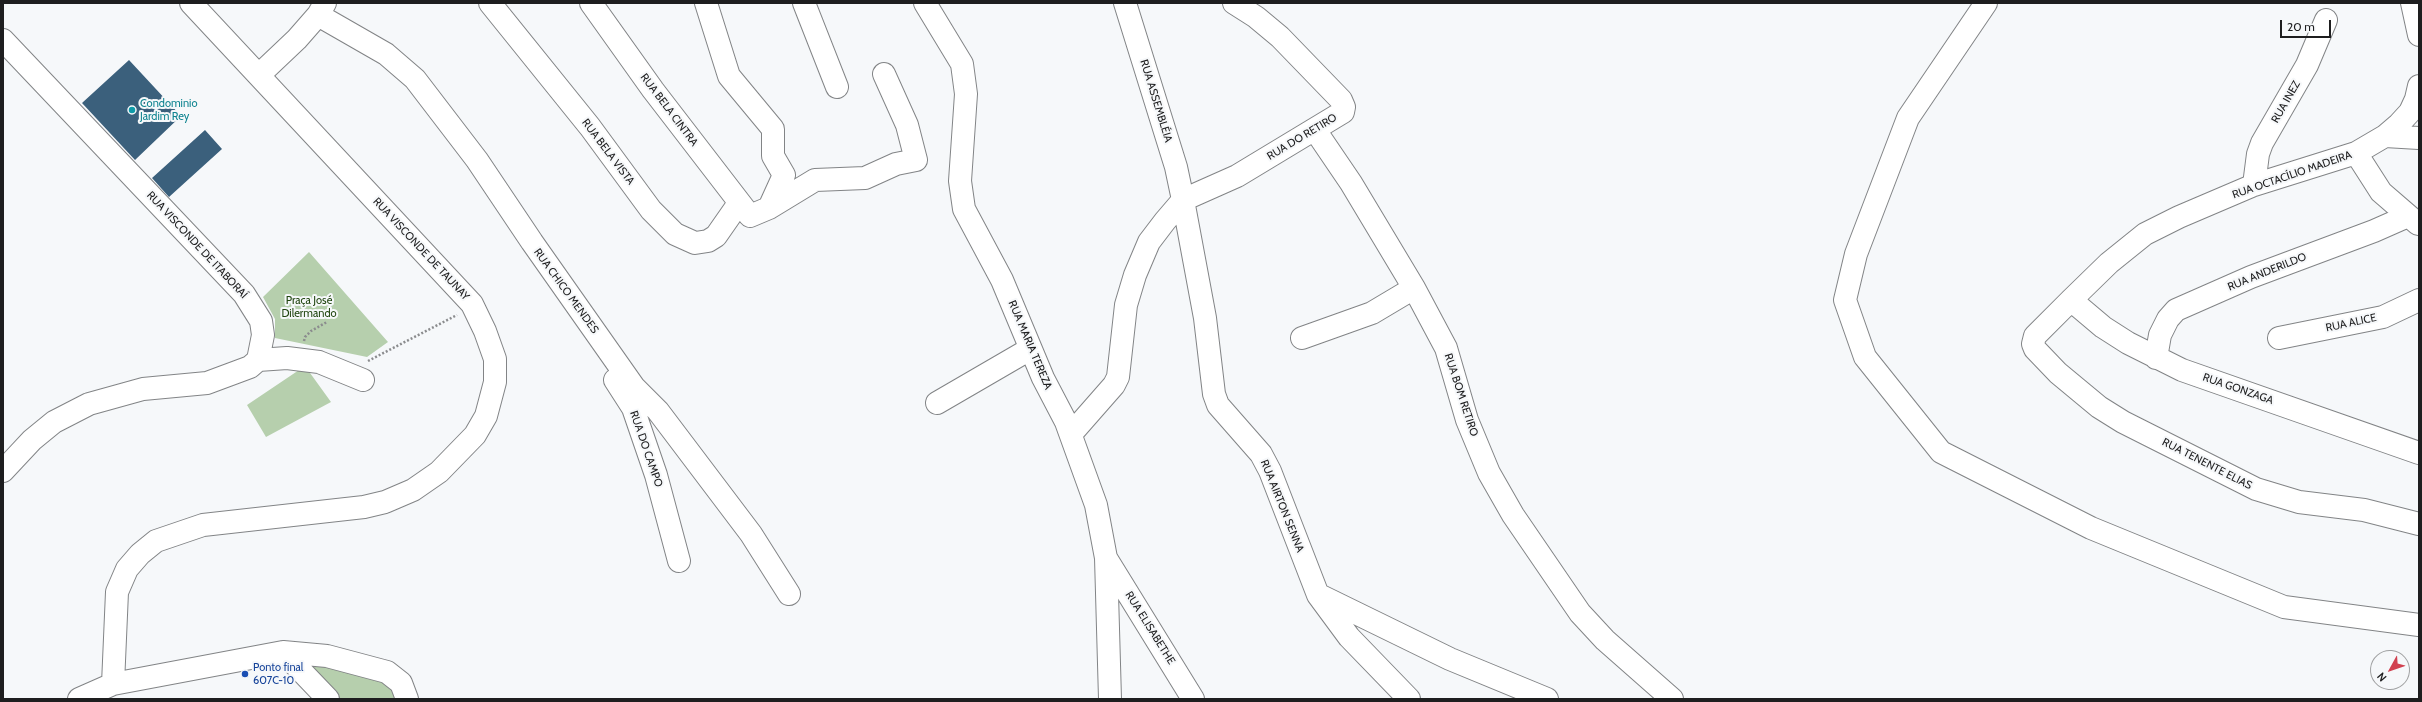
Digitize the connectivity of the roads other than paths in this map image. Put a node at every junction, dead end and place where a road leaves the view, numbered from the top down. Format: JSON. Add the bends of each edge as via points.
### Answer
{"nodes":[{"id":1,"x":191,"y":3,"type":"edge"},
{"id":2,"x":490,"y":3,"type":"edge"},
{"id":3,"x":591,"y":3,"type":"edge"},
{"id":4,"x":706,"y":3,"type":"edge"},
{"id":5,"x":804,"y":3,"type":"edge"},
{"id":6,"x":925,"y":3,"type":"edge"},
{"id":7,"x":1124,"y":3,"type":"edge"},
{"id":8,"x":1234,"y":3,"type":"edge"},
{"id":9,"x":1986,"y":3,"type":"edge"},
{"id":10,"x":2412,"y":3,"type":"edge"},
{"id":11,"x":322,"y":9,"type":"edge"},
{"id":12,"x":2326,"y":20,"type":"dead end"},
{"id":13,"x":2419,"y":35,"type":"edge"},
{"id":14,"x":3,"y":40,"type":"edge"},
{"id":15,"x":884,"y":74,"type":"dead end"},
{"id":16,"x":259,"y":75,"type":"junction"},
{"id":17,"x":2419,"y":86,"type":"edge"},
{"id":18,"x":837,"y":87,"type":"dead end"},
{"id":19,"x":1315,"y":130,"type":"junction"},
{"id":20,"x":2384,"y":136,"type":"junction"},
{"id":21,"x":2419,"y":138,"type":"edge"},
{"id":22,"x":2356,"y":153,"type":"junction"},
{"id":23,"x":2254,"y":185,"type":"junction"},
{"id":24,"x":1184,"y":200,"type":"junction"},
{"id":25,"x":753,"y":209,"type":"junction"},
{"id":26,"x":2414,"y":220,"type":"edge"},
{"id":27,"x":1414,"y":288,"type":"junction"},
{"id":28,"x":2071,"y":300,"type":"junction"},
{"id":29,"x":2419,"y":300,"type":"edge"},
{"id":30,"x":588,"y":322,"type":"junction"},
{"id":31,"x":2035,"y":336,"type":"joint"},
{"id":32,"x":1302,"y":338,"type":"dead end"},
{"id":33,"x":2279,"y":338,"type":"dead end"},
{"id":34,"x":1030,"y":349,"type":"junction"},
{"id":35,"x":2156,"y":358,"type":"junction"},
{"id":36,"x":258,"y":360,"type":"junction"},
{"id":37,"x":362,"y":371,"type":"road end"},
{"id":38,"x":937,"y":403,"type":"dead end"},
{"id":39,"x":1071,"y":434,"type":"junction"},
{"id":40,"x":2419,"y":453,"type":"edge"},
{"id":41,"x":3,"y":471,"type":"edge"},
{"id":42,"x":2419,"y":524,"type":"edge"},
{"id":43,"x":1106,"y":558,"type":"junction"},
{"id":44,"x":679,"y":561,"type":"dead end"},
{"id":45,"x":789,"y":594,"type":"dead end"},
{"id":46,"x":1318,"y":595,"type":"junction"},
{"id":47,"x":2419,"y":625,"type":"edge"},
{"id":48,"x":283,"y":652,"type":"junction"},
{"id":49,"x":118,"y":692,"type":"edge"},
{"id":50,"x":79,"y":699,"type":"edge"},
{"id":51,"x":328,"y":699,"type":"edge"},
{"id":52,"x":408,"y":699,"type":"edge"},
{"id":53,"x":1110,"y":699,"type":"edge"},
{"id":54,"x":1194,"y":699,"type":"edge"},
{"id":55,"x":1409,"y":699,"type":"edge"},
{"id":56,"x":1547,"y":699,"type":"edge"},
{"id":57,"x":1672,"y":699,"type":"edge"}],
"edges":[{"from":1,"to":16,"type":"street","name":"RUA VISCONDE DE TAUNAY"},
{"from":2,"to":25,"type":"street","name":"RUA BELA VISTA","via":[[590,127],[651,210],[675,234],[695,242],[708,241]]},
{"from":3,"to":25,"type":"street","name":"RUA BELA CINTRA","via":[[653,90]]},
{"from":4,"to":25,"type":"street","via":[[729,76],[773,129],[773,156],[784,175]]},
{"from":5,"to":18,"type":"street"},
{"from":6,"to":34,"type":"street","name":"RUA MARIA TEREZA","via":[[962,64],[966,94],[960,180],[964,209],[1002,280]]},
{"from":7,"to":24,"type":"street","name":"RUA ASSEMBLÉIA"},
{"from":8,"to":19,"type":"street","name":"RUA DO RETIRO","via":[[1280,37],[1341,100],[1343,112]]},
{"from":9,"to":47,"type":"street","via":[[1908,118],[1856,254],[1845,300],[1865,357],[1941,452],[2091,528],[2284,607]]},
{"from":10,"to":13,"type":"street"},
{"from":11,"to":16,"type":"street","via":[[297,39]]},
{"from":11,"to":30,"type":"street","name":"RUA CHICO MENDES","via":[[386,54],[415,79],[477,160]]},
{"from":12,"to":23,"type":"street","name":"RUA INEZ","via":[[2307,65],[2262,143]]},
{"from":14,"to":36,"type":"street","name":"RUA VISCONDE DE ITABORAÍ","via":[[244,294],[261,321],[263,335]]},
{"from":15,"to":25,"type":"street","via":[[907,125],[916,160],[896,164],[865,178],[814,180]]},
{"from":16,"to":49,"type":"street","name":"RUA VISCONDE DE TAUNAY","via":[[472,304],[495,359],[495,382],[486,416],[475,435],[439,472],[413,490],[386,502],[342,512],[203,525],[156,541],[140,554],[127,569],[117,592]]},
{"from":17,"to":20,"type":"street","name":"RUA OCTACÍLIO MADEIRA","via":[[2410,112]]},
{"from":19,"to":24,"type":"street","name":"RUA DO RETIRO","via":[[1237,176]]},
{"from":19,"to":27,"type":"street","name":"RUA BOM RETIRO","via":[[1351,183]]},
{"from":20,"to":21,"type":"street"},
{"from":20,"to":22,"type":"street","name":"RUA OCTACÍLIO MADEIRA"},
{"from":22,"to":23,"type":"street","name":"RUA OCTACÍLIO MADEIRA"},
{"from":22,"to":26,"type":"street","via":[[2381,192]]},
{"from":23,"to":28,"type":"street","name":"RUA OCTACÍLIO MADEIRA","via":[[2145,234],[2109,263]]},
{"from":24,"to":39,"type":"street","via":[[1149,242],[1135,275],[1126,305],[1118,377],[1114,385]]},
{"from":24,"to":46,"type":"street","name":"RUA AIRTON SENNA","via":[[1205,318],[1214,394],[1218,405],[1261,454],[1270,471]]},
{"from":26,"to":35,"type":"street","name":"RUA ANDERILDO","via":[[2251,277],[2176,310],[2160,335]]},
{"from":27,"to":32,"type":"street","via":[[1372,313]]},
{"from":27,"to":57,"type":"street","name":"RUA BOM RETIRO","via":[[1446,348],[1467,420],[1489,473],[1513,515],[1580,613],[1605,640]]},
{"from":28,"to":31,"type":"street","name":"RUA OCTACÍLIO MADEIRA"},
{"from":28,"to":35,"type":"street","name":"RUA GONZAGA","via":[[2103,327]]},
{"from":29,"to":33,"type":"street","name":"RUA ALICE","via":[[2383,316]]},
{"from":30,"to":44,"type":"street","name":"RUA DO CAMPO","via":[[597,351],[633,408],[656,475]]},
{"from":30,"to":45,"type":"street","name":"RUA CHICO MENDES","via":[[634,387],[658,411],[751,534]]},
{"from":31,"to":42,"type":"street","name":"RUA TENENTE ELIAS","via":[[2035,349],[2058,373],[2099,407],[2123,422],[2256,489],[2299,502],[2364,510]]},
{"from":34,"to":38,"type":"street"},
{"from":34,"to":39,"type":"street","name":"RUA MARIA TEREZA"},
{"from":35,"to":40,"type":"street","name":"RUA GONZAGA","via":[[2182,370]]},
{"from":36,"to":37,"type":"street","via":[[287,358]]},
{"from":36,"to":41,"type":"street","via":[[240,372],[207,383],[143,389],[89,404],[54,422],[32,440]]},
{"from":39,"to":43,"type":"street","name":"RUA MARIA TEREZA","via":[[1089,482]]},
{"from":43,"to":53,"type":"street","name":"RUA MARIA TEREZA"},
{"from":43,"to":54,"type":"street","name":"RUA ELISABETHE"},
{"from":46,"to":55,"type":"street","name":"RUA AIRTON SENNA","via":[[1349,637]]},
{"from":46,"to":56,"type":"street","via":[[1450,659]]},
{"from":48,"to":49,"type":"street"},
{"from":48,"to":51,"type":"street"},
{"from":48,"to":52,"type":"street","via":[[327,656],[387,672],[401,683]]},
{"from":49,"to":50,"type":"street"}]}
